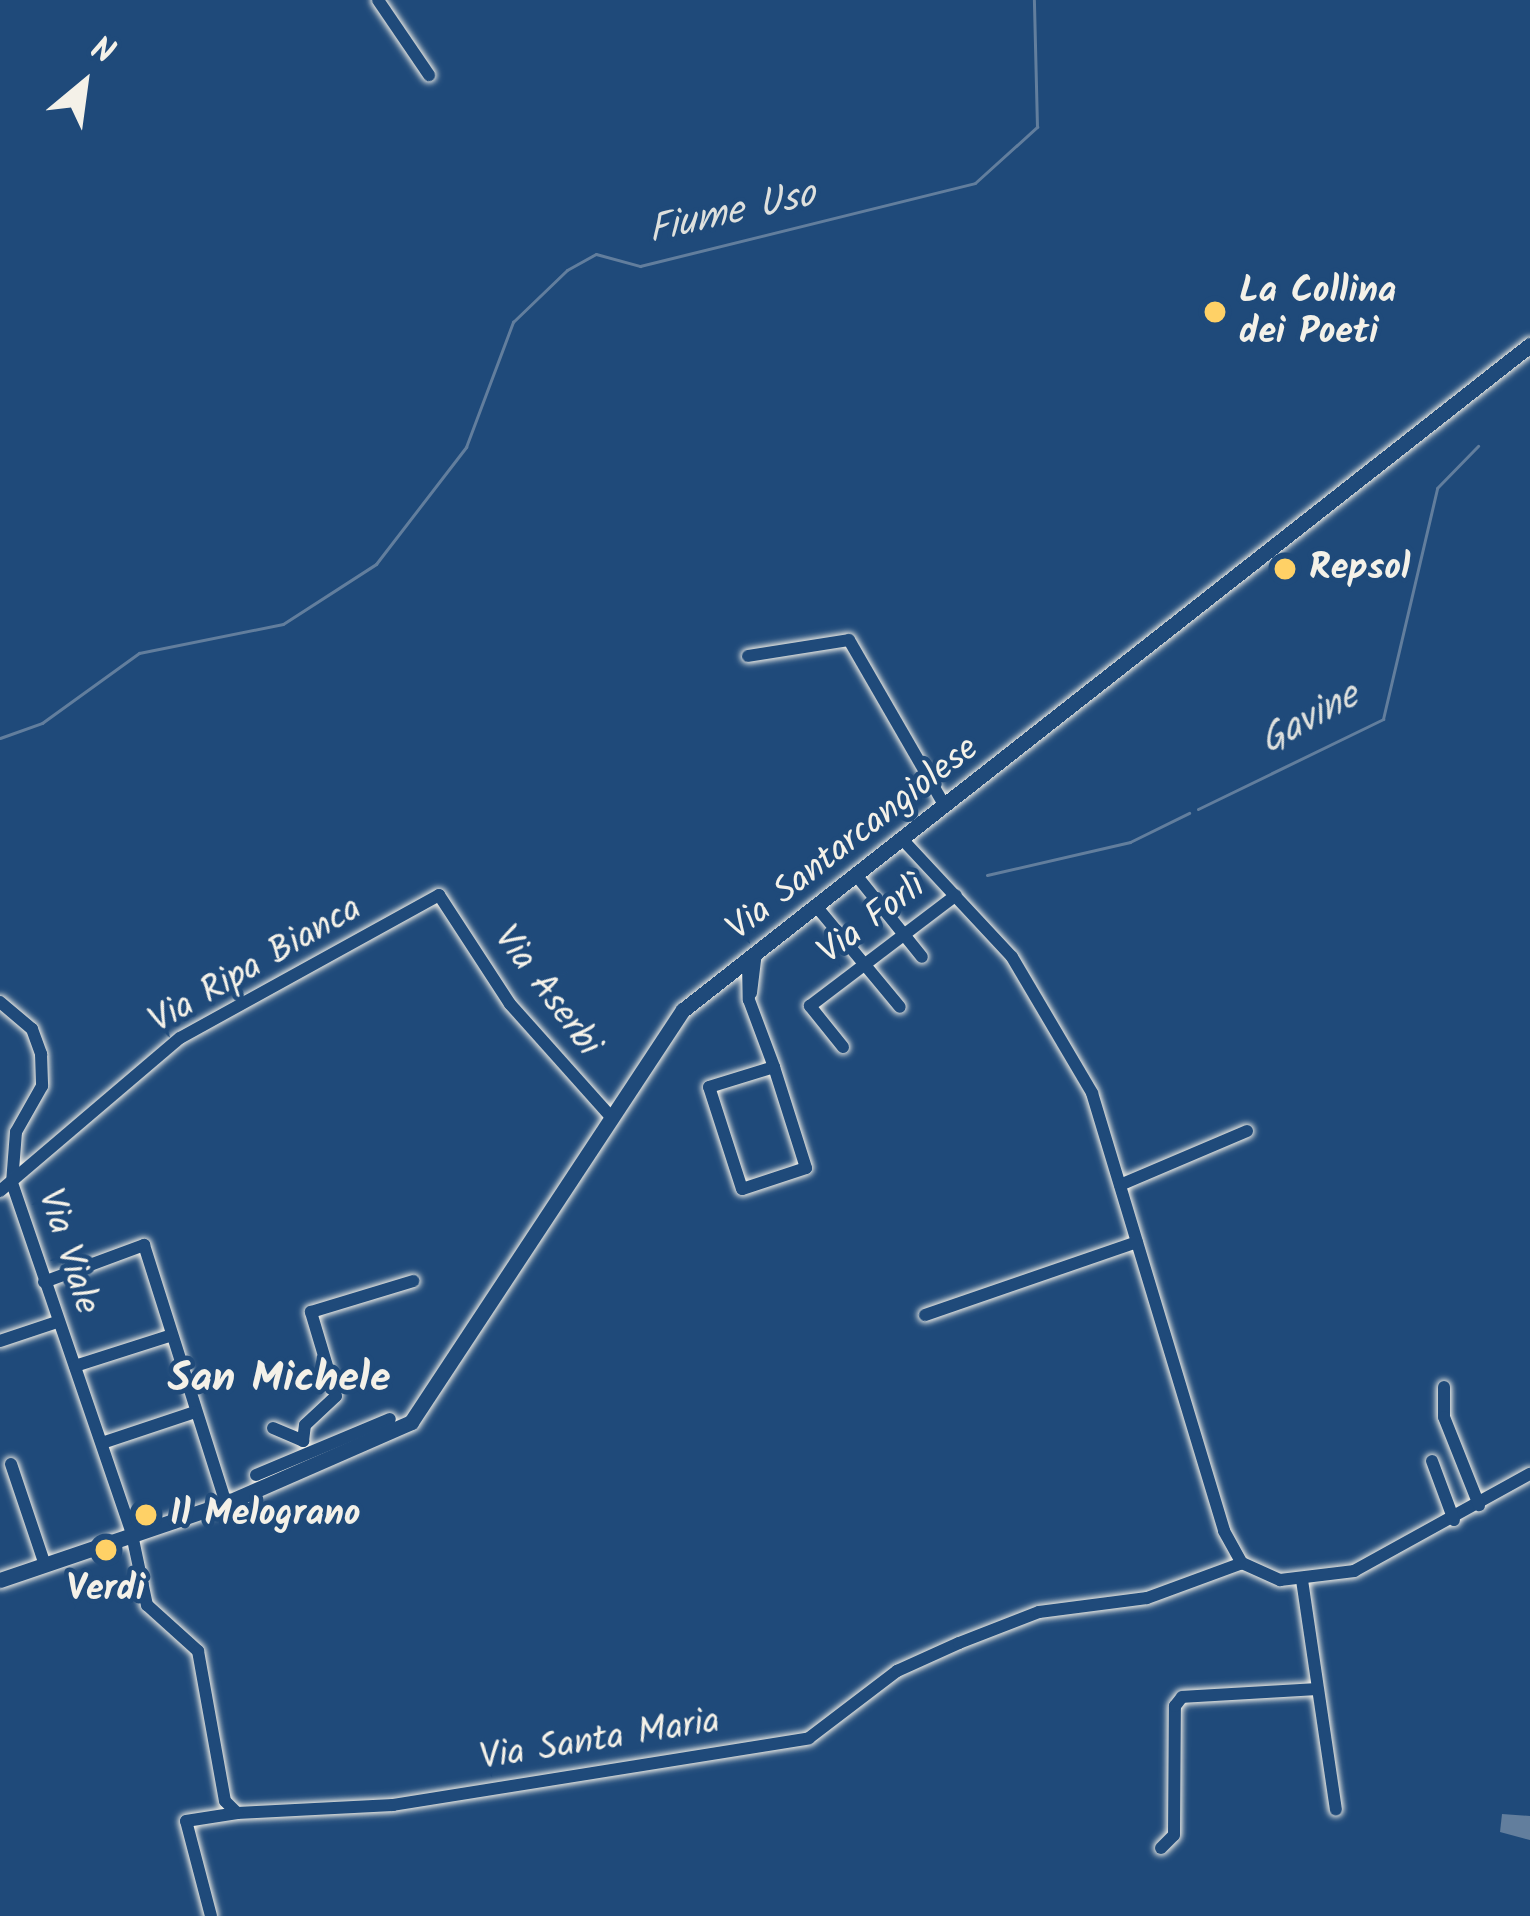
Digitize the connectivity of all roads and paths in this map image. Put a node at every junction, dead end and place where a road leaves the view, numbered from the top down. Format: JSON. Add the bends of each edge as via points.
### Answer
{"nodes":[{"id":1,"x":378,"y":0,"type":"edge"},
{"id":2,"x":429,"y":76,"type":"dead end"},
{"id":3,"x":1530,"y":344,"type":"edge"},
{"id":4,"x":748,"y":656,"type":"dead end"},
{"id":5,"x":945,"y":806,"type":"junction"},
{"id":6,"x":902,"y":839,"type":"junction"},
{"id":7,"x":856,"y":875,"type":"junction"},
{"id":8,"x":439,"y":895,"type":"joint"},
{"id":9,"x":956,"y":895,"type":"junction"},
{"id":10,"x":816,"y":907,"type":"junction"},
{"id":11,"x":903,"y":933,"type":"junction"},
{"id":12,"x":752,"y":957,"type":"junction"},
{"id":13,"x":922,"y":957,"type":"dead end"},
{"id":14,"x":866,"y":962,"type":"junction"},
{"id":15,"x":715,"y":984,"type":"junction"},
{"id":16,"x":749,"y":1000,"type":"junction"},
{"id":17,"x":0,"y":1002,"type":"edge"},
{"id":18,"x":900,"y":1007,"type":"dead end"},
{"id":19,"x":843,"y":1048,"type":"dead end"},
{"id":20,"x":773,"y":1067,"type":"junction"},
{"id":21,"x":612,"y":1118,"type":"junction"},
{"id":22,"x":1247,"y":1130,"type":"dead end"},
{"id":23,"x":1120,"y":1185,"type":"junction"},
{"id":24,"x":6,"y":1187,"type":"edge"},
{"id":25,"x":1137,"y":1242,"type":"junction"},
{"id":26,"x":413,"y":1281,"type":"dead end"},
{"id":27,"x":44,"y":1282,"type":"junction"},
{"id":28,"x":925,"y":1315,"type":"dead end"},
{"id":29,"x":57,"y":1322,"type":"junction"},
{"id":30,"x":172,"y":1335,"type":"junction"},
{"id":31,"x":0,"y":1341,"type":"edge"},
{"id":32,"x":75,"y":1366,"type":"junction"},
{"id":33,"x":1444,"y":1387,"type":"dead end"},
{"id":34,"x":195,"y":1412,"type":"junction"},
{"id":35,"x":391,"y":1419,"type":"dead end"},
{"id":36,"x":273,"y":1428,"type":"dead end"},
{"id":37,"x":102,"y":1443,"type":"junction"},
{"id":38,"x":311,"y":1453,"type":"junction"},
{"id":39,"x":1432,"y":1461,"type":"dead end"},
{"id":40,"x":11,"y":1464,"type":"dead end"},
{"id":41,"x":1530,"y":1474,"type":"edge"},
{"id":42,"x":256,"y":1475,"type":"dead end"},
{"id":43,"x":226,"y":1503,"type":"junction"},
{"id":44,"x":1479,"y":1505,"type":"junction"},
{"id":45,"x":1454,"y":1520,"type":"junction"},
{"id":46,"x":133,"y":1536,"type":"junction"},
{"id":47,"x":1242,"y":1563,"type":"junction"},
{"id":48,"x":45,"y":1565,"type":"junction"},
{"id":49,"x":0,"y":1580,"type":"edge"},
{"id":50,"x":1302,"y":1580,"type":"junction"},
{"id":51,"x":1316,"y":1689,"type":"junction"},
{"id":52,"x":225,"y":1801,"type":"junction"},
{"id":53,"x":1336,"y":1810,"type":"dead end"},
{"id":54,"x":237,"y":1813,"type":"junction"},
{"id":55,"x":207,"y":1817,"type":"junction"},
{"id":56,"x":1161,"y":1848,"type":"dead end"},
{"id":57,"x":212,"y":1916,"type":"edge"}],
"edges":[{"from":1,"to":2,"type":"street"},
{"from":3,"to":5,"type":"main road","name":"Via Santarcangiolese"},
{"from":4,"to":5,"type":"street","via":[[849,640]]},
{"from":5,"to":6,"type":"main road","name":"Via Santarcangiolese"},
{"from":6,"to":7,"type":"main road","name":"Via Santarcangiolese"},
{"from":6,"to":9,"type":"street"},
{"from":7,"to":10,"type":"main road","name":"Via Santarcangiolese"},
{"from":7,"to":11,"type":"street"},
{"from":8,"to":21,"type":"street","name":"Via Aserbi","via":[[510,1004]]},
{"from":8,"to":24,"type":"street","name":"Via Ripa Bianca","via":[[180,1038]]},
{"from":9,"to":11,"type":"street","name":"Via Forlì"},
{"from":9,"to":23,"type":"street","via":[[1012,957],[1082,1072]]},
{"from":10,"to":12,"type":"main road","name":"Via Santarcangiolese"},
{"from":10,"to":14,"type":"street"},
{"from":11,"to":13,"type":"street"},
{"from":11,"to":14,"type":"street","name":"Via Forlì"},
{"from":12,"to":15,"type":"main road","name":"Via Santarcangiolese"},
{"from":12,"to":16,"type":"street"},
{"from":14,"to":18,"type":"street"},
{"from":14,"to":19,"type":"street","name":"Via Forlì","via":[[810,1006]]},
{"from":15,"to":16,"type":"street","via":[[737,986]]},
{"from":15,"to":21,"type":"main road","name":"Via Santarcangiolese","via":[[661,1034]]},
{"from":16,"to":20,"type":"street"},
{"from":17,"to":24,"type":"street","name":"Via Viale","via":[[32,1029],[41,1054],[42,1086],[16,1132]]},
{"from":20,"to":20,"type":"street","via":[[806,1168],[742,1189],[710,1087]]},
{"from":21,"to":38,"type":"main road","name":"Via Santarcangiolese","via":[[421,1414]]},
{"from":22,"to":23,"type":"street"},
{"from":23,"to":25,"type":"street"},
{"from":24,"to":27,"type":"street","name":"Via Viale"},
{"from":25,"to":28,"type":"street"},
{"from":25,"to":47,"type":"street","via":[[1224,1531]]},
{"from":26,"to":38,"type":"street","via":[[311,1312],[336,1396],[305,1425]]},
{"from":27,"to":29,"type":"street","name":"Via Viale"},
{"from":27,"to":30,"type":"street","via":[[144,1245]]},
{"from":29,"to":31,"type":"street"},
{"from":29,"to":32,"type":"street","name":"Via Viale"},
{"from":30,"to":32,"type":"street"},
{"from":30,"to":34,"type":"street"},
{"from":32,"to":37,"type":"street","name":"Via Viale"},
{"from":33,"to":44,"type":"street","via":[[1444,1418]]},
{"from":34,"to":37,"type":"street"},
{"from":34,"to":43,"type":"street"},
{"from":35,"to":38,"type":"street","name":"Via Santarcangiolese"},
{"from":36,"to":38,"type":"street"},
{"from":37,"to":46,"type":"street","name":"Via Viale"},
{"from":38,"to":42,"type":"street","name":"Via Santarcangiolese"},
{"from":38,"to":43,"type":"main road","name":"Via Santarcangiolese"},
{"from":39,"to":45,"type":"street"},
{"from":40,"to":48,"type":"street"},
{"from":41,"to":44,"type":"street"},
{"from":43,"to":46,"type":"main road","name":"Via Santarcangiolese"},
{"from":44,"to":45,"type":"street"},
{"from":45,"to":50,"type":"street","via":[[1377,1563]]},
{"from":46,"to":48,"type":"main road","name":"Via Santarcangiolese"},
{"from":46,"to":52,"type":"street","via":[[147,1605],[199,1651]]},
{"from":47,"to":50,"type":"street"},
{"from":47,"to":54,"type":"street","name":"Via Santa Maria","via":[[1148,1598],[1039,1612],[959,1643],[897,1671],[809,1738],[393,1805]]},
{"from":48,"to":49,"type":"main road","name":"Via Santarcangiolese"},
{"from":50,"to":51,"type":"street"},
{"from":51,"to":53,"type":"street"},
{"from":51,"to":56,"type":"street","via":[[1182,1697],[1175,1706],[1174,1835]]},
{"from":52,"to":54,"type":"street"},
{"from":52,"to":55,"type":"street"},
{"from":54,"to":55,"type":"street","name":"Via Santa Maria"},
{"from":55,"to":57,"type":"street","via":[[186,1821]]}]}
